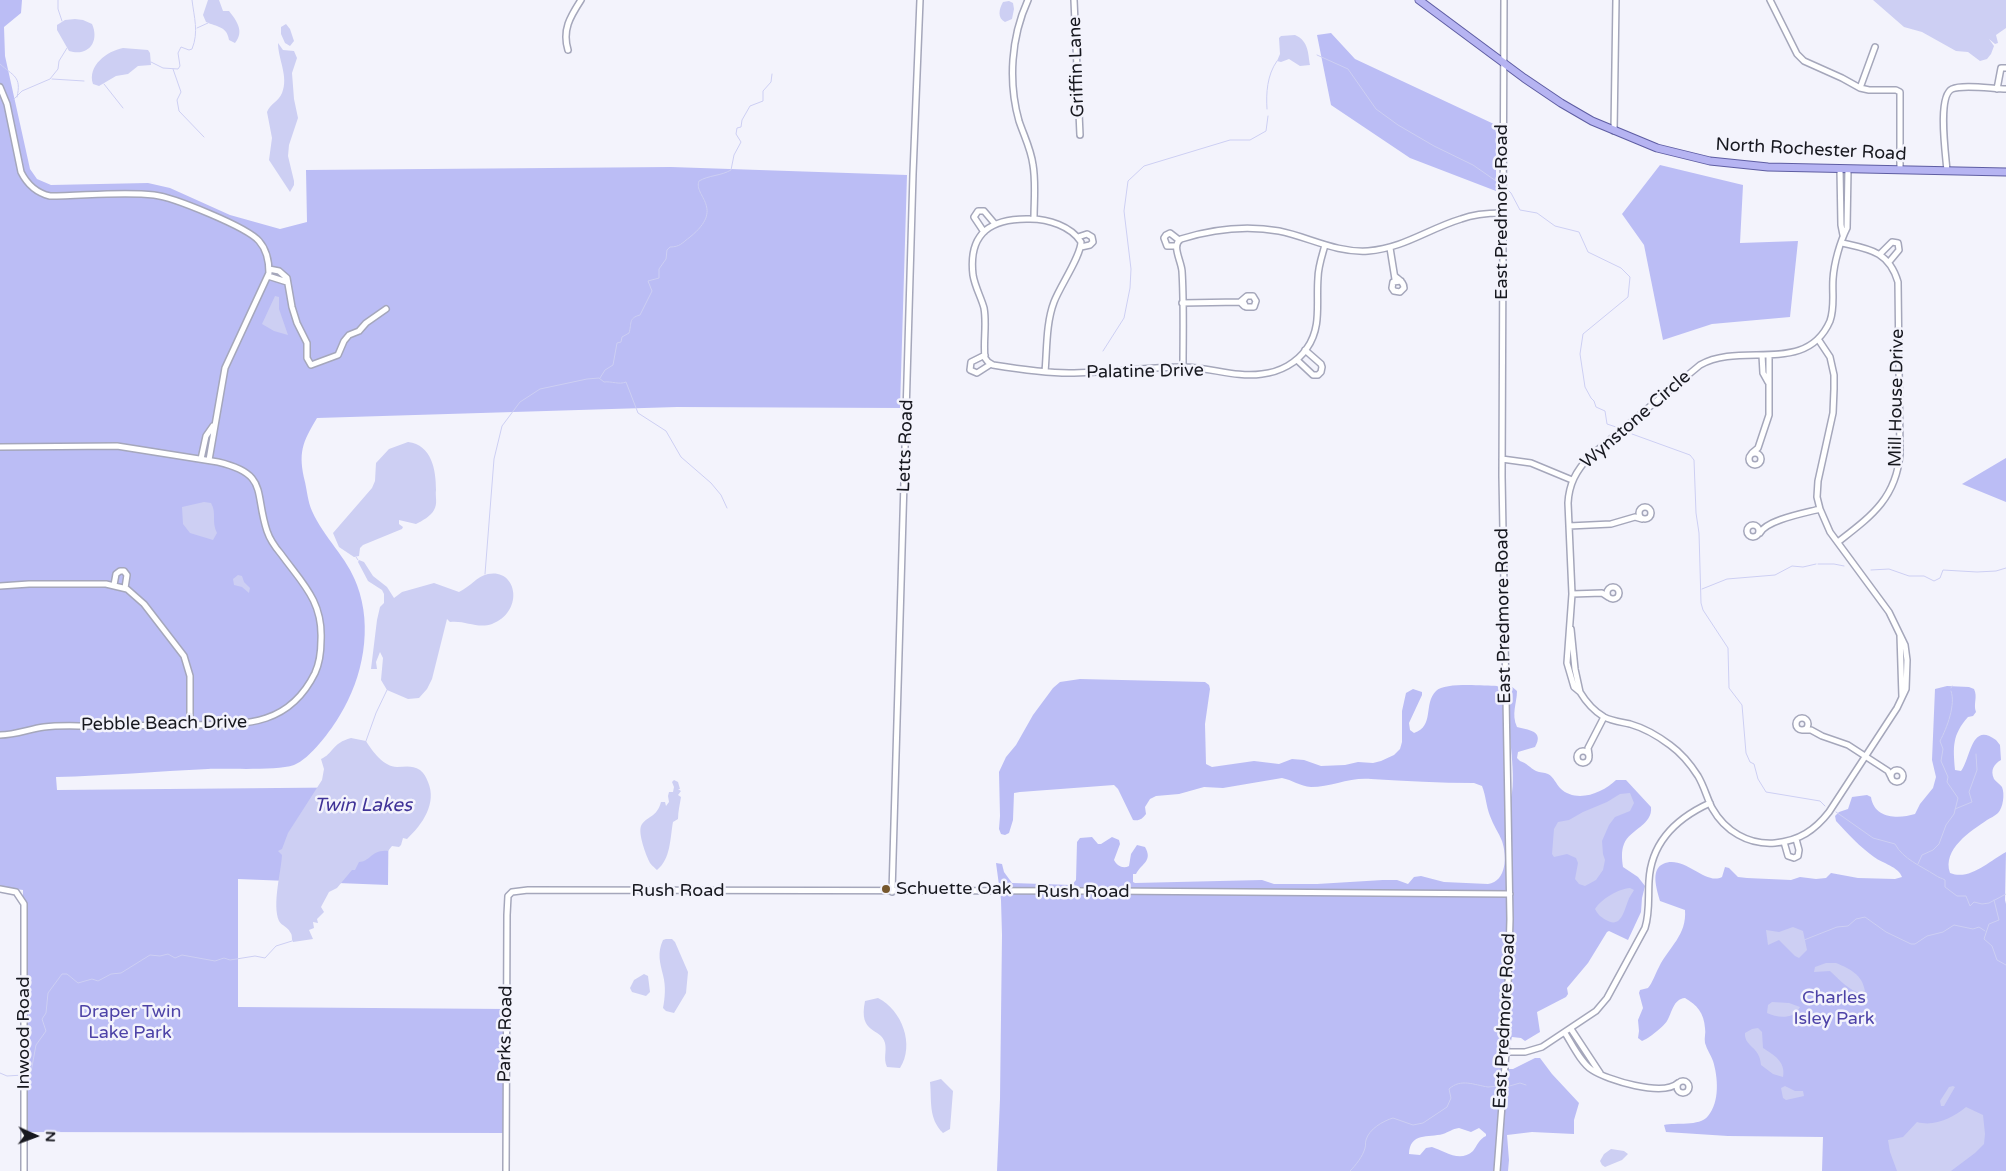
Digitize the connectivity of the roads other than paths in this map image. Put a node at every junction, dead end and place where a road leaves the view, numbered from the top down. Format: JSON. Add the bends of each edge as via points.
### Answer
{"nodes":[{"id":1,"x":581,"y":0,"type":"edge"},
{"id":2,"x":920,"y":0,"type":"edge"},
{"id":3,"x":1028,"y":0,"type":"edge"},
{"id":4,"x":1074,"y":0,"type":"edge"},
{"id":5,"x":1419,"y":0,"type":"edge"},
{"id":6,"x":1504,"y":0,"type":"edge"},
{"id":7,"x":1616,"y":0,"type":"edge"},
{"id":8,"x":1770,"y":0,"type":"edge"},
{"id":9,"x":1875,"y":47,"type":"dead end"},
{"id":10,"x":568,"y":50,"type":"dead end"},
{"id":11,"x":1503,"y":62,"type":"junction"},
{"id":12,"x":2006,"y":68,"type":"edge"},
{"id":13,"x":0,"y":87,"type":"edge"},
{"id":14,"x":1860,"y":88,"type":"junction"},
{"id":15,"x":1997,"y":89,"type":"junction"},
{"id":16,"x":2006,"y":89,"type":"edge"},
{"id":17,"x":1614,"y":131,"type":"junction"},
{"id":18,"x":1080,"y":135,"type":"dead end"},
{"id":19,"x":1844,"y":169,"type":"junction"},
{"id":20,"x":1900,"y":170,"type":"junction"},
{"id":21,"x":1947,"y":171,"type":"junction"},
{"id":22,"x":2006,"y":172,"type":"edge"},
{"id":23,"x":1502,"y":213,"type":"junction"},
{"id":24,"x":1034,"y":219,"type":"junction"},
{"id":25,"x":995,"y":224,"type":"junction"},
{"id":26,"x":984,"y":232,"type":"junction"},
{"id":27,"x":1078,"y":237,"type":"junction"},
{"id":28,"x":1179,"y":240,"type":"junction"},
{"id":29,"x":1842,"y":243,"type":"junction"},
{"id":30,"x":1324,"y":245,"type":"junction"},
{"id":31,"x":1081,"y":246,"type":"junction"},
{"id":32,"x":1176,"y":246,"type":"junction"},
{"id":33,"x":1390,"y":248,"type":"junction"},
{"id":34,"x":1880,"y":254,"type":"junction"},
{"id":35,"x":1889,"y":262,"type":"junction"},
{"id":36,"x":269,"y":269,"type":"junction"},
{"id":37,"x":268,"y":276,"type":"junction"},
{"id":38,"x":1394,"y":279,"type":"junction"},
{"id":39,"x":287,"y":282,"type":"junction"},
{"id":40,"x":1182,"y":303,"type":"junction"},
{"id":41,"x":1242,"y":304,"type":"junction"},
{"id":42,"x":386,"y":309,"type":"dead end"},
{"id":43,"x":1818,"y":339,"type":"junction"},
{"id":44,"x":1305,"y":350,"type":"junction"},
{"id":45,"x":1762,"y":354,"type":"junction"},
{"id":46,"x":985,"y":355,"type":"junction"},
{"id":47,"x":1769,"y":355,"type":"junction"},
{"id":48,"x":1297,"y":360,"type":"junction"},
{"id":49,"x":990,"y":364,"type":"junction"},
{"id":50,"x":1183,"y":367,"type":"junction"},
{"id":51,"x":1045,"y":372,"type":"junction"},
{"id":52,"x":1768,"y":382,"type":"junction"},
{"id":53,"x":215,"y":424,"type":"junction"},
{"id":54,"x":0,"y":448,"type":"edge"},
{"id":55,"x":1758,"y":448,"type":"junction"},
{"id":56,"x":1752,"y":453,"type":"junction"},
{"id":57,"x":1760,"y":455,"type":"junction"},
{"id":58,"x":201,"y":459,"type":"junction"},
{"id":59,"x":1502,"y":459,"type":"junction"},
{"id":60,"x":209,"y":460,"type":"junction"},
{"id":61,"x":1572,"y":480,"type":"junction"},
{"id":62,"x":1820,"y":509,"type":"junction"},
{"id":63,"x":1639,"y":512,"type":"junction"},
{"id":64,"x":1635,"y":517,"type":"junction"},
{"id":65,"x":1642,"y":518,"type":"junction"},
{"id":66,"x":1569,"y":526,"type":"junction"},
{"id":67,"x":1756,"y":526,"type":"junction"},
{"id":68,"x":1764,"y":527,"type":"junction"},
{"id":69,"x":1760,"y":533,"type":"junction"},
{"id":70,"x":1838,"y":542,"type":"junction"},
{"id":71,"x":114,"y":585,"type":"junction"},
{"id":72,"x":0,"y":586,"type":"edge"},
{"id":73,"x":125,"y":588,"type":"junction"},
{"id":74,"x":1608,"y":590,"type":"junction"},
{"id":75,"x":1602,"y":593,"type":"junction"},
{"id":76,"x":1572,"y":594,"type":"junction"},
{"id":77,"x":1608,"y":597,"type":"junction"},
{"id":78,"x":1604,"y":717,"type":"junction"},
{"id":79,"x":1808,"y":723,"type":"junction"},
{"id":80,"x":190,"y":725,"type":"junction"},
{"id":81,"x":1804,"y":730,"type":"junction"},
{"id":82,"x":1811,"y":730,"type":"junction"},
{"id":83,"x":0,"y":735,"type":"edge"},
{"id":84,"x":1588,"y":748,"type":"junction"},
{"id":85,"x":1582,"y":751,"type":"junction"},
{"id":86,"x":1589,"y":754,"type":"junction"},
{"id":87,"x":1866,"y":756,"type":"junction"},
{"id":88,"x":1888,"y":770,"type":"junction"},
{"id":89,"x":1895,"y":770,"type":"junction"},
{"id":90,"x":1891,"y":777,"type":"junction"},
{"id":91,"x":1710,"y":803,"type":"junction"},
{"id":92,"x":1796,"y":839,"type":"junction"},
{"id":93,"x":1784,"y":842,"type":"junction"},
{"id":94,"x":0,"y":889,"type":"edge"},
{"id":95,"x":892,"y":892,"type":"junction"},
{"id":96,"x":1510,"y":894,"type":"junction"},
{"id":97,"x":508,"y":896,"type":"joint"},
{"id":98,"x":1571,"y":1029,"type":"junction"},
{"id":99,"x":1564,"y":1033,"type":"junction"},
{"id":100,"x":1585,"y":1050,"type":"junction"},
{"id":101,"x":1506,"y":1052,"type":"junction"},
{"id":102,"x":1579,"y":1054,"type":"junction"},
{"id":103,"x":1600,"y":1073,"type":"junction"},
{"id":104,"x":1678,"y":1083,"type":"junction"},
{"id":105,"x":1672,"y":1087,"type":"junction"},
{"id":106,"x":1678,"y":1091,"type":"junction"},
{"id":107,"x":24,"y":1171,"type":"edge"},
{"id":108,"x":506,"y":1171,"type":"edge"},
{"id":109,"x":1497,"y":1171,"type":"edge"}],
"edges":[{"from":1,"to":10,"type":"street","via":[[568,20],[565,41]]},
{"from":2,"to":95,"type":"street","name":"Letts Road"},
{"from":3,"to":24,"type":"street","via":[[1015,43],[1013,83],[1018,116],[1034,166]]},
{"from":4,"to":18,"type":"street","name":"Griffin Lane"},
{"from":5,"to":11,"type":"main road","name":"North Rochester Road"},
{"from":6,"to":11,"type":"street","name":"East Predmore Road"},
{"from":7,"to":17,"type":"street"},
{"from":8,"to":14,"type":"street","via":[[1804,62]]},
{"from":9,"to":14,"type":"street"},
{"from":11,"to":17,"type":"main road","name":"North Rochester Road","via":[[1561,103]]},
{"from":11,"to":23,"type":"street","name":"East Predmore Road"},
{"from":12,"to":15,"type":"street","via":[[2001,68]]},
{"from":13,"to":36,"type":"street","via":[[7,104],[21,172],[40,192],[58,196],[147,194],[170,199],[253,235],[266,254]]},
{"from":14,"to":20,"type":"street","via":[[1900,92]]},
{"from":15,"to":16,"type":"street"},
{"from":15,"to":21,"type":"street","via":[[1962,87],[1948,92],[1944,108]]},
{"from":17,"to":19,"type":"main road","name":"North Rochester Road","via":[[1658,148],[1710,161],[1768,167]]},
{"from":19,"to":20,"type":"main road","name":"North Rochester Road"},
{"from":19,"to":29,"type":"street","name":"Wynstone Circle"},
{"from":20,"to":21,"type":"main road","name":"North Rochester Road"},
{"from":21,"to":22,"type":"main road","name":"North Rochester Road"},
{"from":23,"to":33,"type":"street","via":[[1461,219]]},
{"from":23,"to":59,"type":"street","name":"East Predmore Road"},
{"from":24,"to":25,"type":"street","via":[[1012,218]]},
{"from":24,"to":27,"type":"street","via":[[1050,221]]},
{"from":25,"to":26,"type":"street"},
{"from":25,"to":26,"type":"street","via":[[984,212],[978,211],[974,217]]},
{"from":26,"to":46,"type":"street","via":[[976,246],[973,266],[984,314]]},
{"from":27,"to":31,"type":"street"},
{"from":27,"to":31,"type":"street","via":[[1087,234],[1092,237],[1090,245]]},
{"from":28,"to":30,"type":"street","via":[[1212,230],[1247,228],[1278,231]]},
{"from":28,"to":32,"type":"street"},
{"from":28,"to":32,"type":"street","via":[[1170,233],[1164,238],[1167,246]]},
{"from":29,"to":34,"type":"street","name":"Mill House Drive"},
{"from":29,"to":43,"type":"street","name":"Wynstone Circle","via":[[1833,278],[1832,313]]},
{"from":30,"to":33,"type":"street","via":[[1350,251]]},
{"from":30,"to":44,"type":"street","name":"Palatine Drive","via":[[1318,280],[1317,321],[1314,335]]},
{"from":31,"to":51,"type":"street","via":[[1051,310]]},
{"from":32,"to":40,"type":"street","via":[[1182,269]]},
{"from":33,"to":38,"type":"street"},
{"from":34,"to":35,"type":"street","name":"Mill House Drive"},
{"from":34,"to":35,"type":"street","via":[[1892,242],[1898,243],[1899,250]]},
{"from":35,"to":70,"type":"street","name":"Mill House Drive","via":[[1896,274],[1899,292],[1899,466],[1895,481],[1880,506]]},
{"from":36,"to":37,"type":"street"},
{"from":36,"to":39,"type":"street","via":[[285,275]]},
{"from":37,"to":39,"type":"street"},
{"from":37,"to":53,"type":"street","via":[[229,357]]},
{"from":38,"to":38,"type":"street","via":[[1404,284],[1400,292],[1392,290]]},
{"from":39,"to":42,"type":"street","via":[[294,316],[307,343],[308,360],[312,365],[338,356],[349,335]]},
{"from":40,"to":41,"type":"street"},
{"from":40,"to":50,"type":"street"},
{"from":41,"to":41,"type":"street","via":[[1245,298],[1253,296],[1256,303],[1250,308]]},
{"from":43,"to":47,"type":"street","name":"Wynstone Circle","via":[[1799,351]]},
{"from":43,"to":62,"type":"street","name":"Wynstone Circle","via":[[1830,357],[1834,389],[1833,414],[1818,481]]},
{"from":44,"to":48,"type":"street","name":"Palatine Drive"},
{"from":44,"to":48,"type":"street","via":[[1321,364],[1322,372],[1313,375]]},
{"from":45,"to":47,"type":"street","name":"Wynstone Circle"},
{"from":45,"to":52,"type":"street","via":[[1762,373]]},
{"from":45,"to":61,"type":"street","name":"Wynstone Circle","via":[[1718,357],[1700,365],[1588,458]]},
{"from":46,"to":49,"type":"street"},
{"from":46,"to":49,"type":"street","name":"Palatine Drive","via":[[971,362],[970,370],[978,373]]},
{"from":47,"to":52,"type":"street"},
{"from":48,"to":50,"type":"street","name":"Palatine Drive","via":[[1282,369],[1253,375]]},
{"from":49,"to":51,"type":"street","name":"Palatine Drive"},
{"from":50,"to":51,"type":"street","name":"Palatine Drive","via":[[1092,373]]},
{"from":52,"to":55,"type":"street","via":[[1768,414]]},
{"from":53,"to":58,"type":"street","via":[[206,436]]},
{"from":53,"to":60,"type":"street"},
{"from":54,"to":58,"type":"street","name":"Pebble Beach Drive","via":[[118,446]]},
{"from":55,"to":56,"type":"street"},
{"from":55,"to":57,"type":"street"},
{"from":56,"to":57,"type":"street"},
{"from":56,"to":57,"type":"street","via":[[1748,457],[1752,464],[1760,463]]},
{"from":58,"to":60,"type":"street","name":"Pebble Beach Drive"},
{"from":59,"to":61,"type":"street","via":[[1531,463]]},
{"from":59,"to":96,"type":"street","name":"East Predmore Road"},
{"from":60,"to":80,"type":"street","name":"Pebble Beach Drive","via":[[246,472],[259,489],[271,541],[316,603],[321,619],[321,654],[306,689],[280,713],[243,724]]},
{"from":61,"to":66,"type":"street","name":"Wynstone Circle","via":[[1568,496]]},
{"from":62,"to":68,"type":"street"},
{"from":62,"to":70,"type":"street","name":"Wynstone Circle","via":[[1825,524]]},
{"from":63,"to":64,"type":"street"},
{"from":63,"to":65,"type":"street"},
{"from":63,"to":65,"type":"street","via":[[1645,506],[1651,511],[1648,518]]},
{"from":64,"to":65,"type":"street"},
{"from":64,"to":66,"type":"street","via":[[1611,524]]},
{"from":66,"to":76,"type":"street","name":"Wynstone Circle"},
{"from":67,"to":68,"type":"street"},
{"from":67,"to":69,"type":"street"},
{"from":67,"to":69,"type":"street","via":[[1750,526],[1747,533],[1754,538]]},
{"from":68,"to":69,"type":"street"},
{"from":70,"to":87,"type":"street","name":"Wynstone Circle","via":[[1889,612],[1905,645],[1908,660],[1907,687],[1894,714]]},
{"from":71,"to":72,"type":"street"},
{"from":71,"to":73,"type":"street"},
{"from":71,"to":73,"type":"street","via":[[116,574],[124,571],[127,574]]},
{"from":73,"to":80,"type":"street","via":[[144,604],[184,656],[190,676]]},
{"from":74,"to":75,"type":"street"},
{"from":74,"to":77,"type":"street"},
{"from":74,"to":77,"type":"street","via":[[1613,587],[1619,592],[1616,599]]},
{"from":75,"to":76,"type":"street"},
{"from":75,"to":77,"type":"street"},
{"from":76,"to":78,"type":"street","name":"Wynstone Circle","via":[[1568,670],[1574,686]]},
{"from":78,"to":84,"type":"street"},
{"from":78,"to":91,"type":"street","name":"Wynstone Circle","via":[[1645,729],[1670,745],[1698,776]]},
{"from":79,"to":81,"type":"street"},
{"from":79,"to":81,"type":"street","via":[[1805,718],[1797,720],[1797,728]]},
{"from":79,"to":82,"type":"street"},
{"from":80,"to":83,"type":"street","name":"Pebble Beach Drive","via":[[51,726]]},
{"from":81,"to":82,"type":"street"},
{"from":82,"to":87,"type":"street"},
{"from":84,"to":85,"type":"street"},
{"from":84,"to":86,"type":"street"},
{"from":85,"to":86,"type":"street"},
{"from":85,"to":86,"type":"street","via":[[1576,757],[1583,764]]},
{"from":87,"to":88,"type":"street"},
{"from":87,"to":92,"type":"street","name":"Wynstone Circle","via":[[1824,818]]},
{"from":88,"to":89,"type":"street"},
{"from":88,"to":90,"type":"street"},
{"from":89,"to":90,"type":"street"},
{"from":89,"to":90,"type":"street","via":[[1901,771],[1903,779],[1896,783]]},
{"from":91,"to":93,"type":"street","name":"Wynstone Circle","via":[[1726,827],[1736,834],[1760,842]]},
{"from":91,"to":98,"type":"street","via":[[1680,820],[1661,840],[1649,872],[1646,928],[1607,998],[1596,1011]]},
{"from":92,"to":93,"type":"street","name":"Wynstone Circle"},
{"from":92,"to":93,"type":"street","via":[[1800,852],[1794,858],[1788,856]]},
{"from":94,"to":107,"type":"street","name":"Inwood Road","via":[[16,892],[24,904]]},
{"from":95,"to":96,"type":"street","name":"Rush Road"},
{"from":95,"to":97,"type":"street","name":"Rush Road","via":[[528,890],[512,892]]},
{"from":96,"to":101,"type":"street","name":"East Predmore Road"},
{"from":97,"to":108,"type":"street","name":"Parks Road"},
{"from":98,"to":99,"type":"street"},
{"from":98,"to":100,"type":"street"},
{"from":99,"to":101,"type":"street","via":[[1537,1049]]},
{"from":99,"to":102,"type":"street"},
{"from":100,"to":102,"type":"street"},
{"from":100,"to":103,"type":"street"},
{"from":101,"to":109,"type":"street","name":"East Predmore Road"},
{"from":102,"to":103,"type":"street","via":[[1589,1068]]},
{"from":103,"to":105,"type":"street","via":[[1618,1082]]},
{"from":104,"to":105,"type":"street"},
{"from":104,"to":106,"type":"street"},
{"from":104,"to":106,"type":"street","via":[[1685,1081],[1689,1087],[1686,1092]]},
{"from":105,"to":106,"type":"street"}]}
